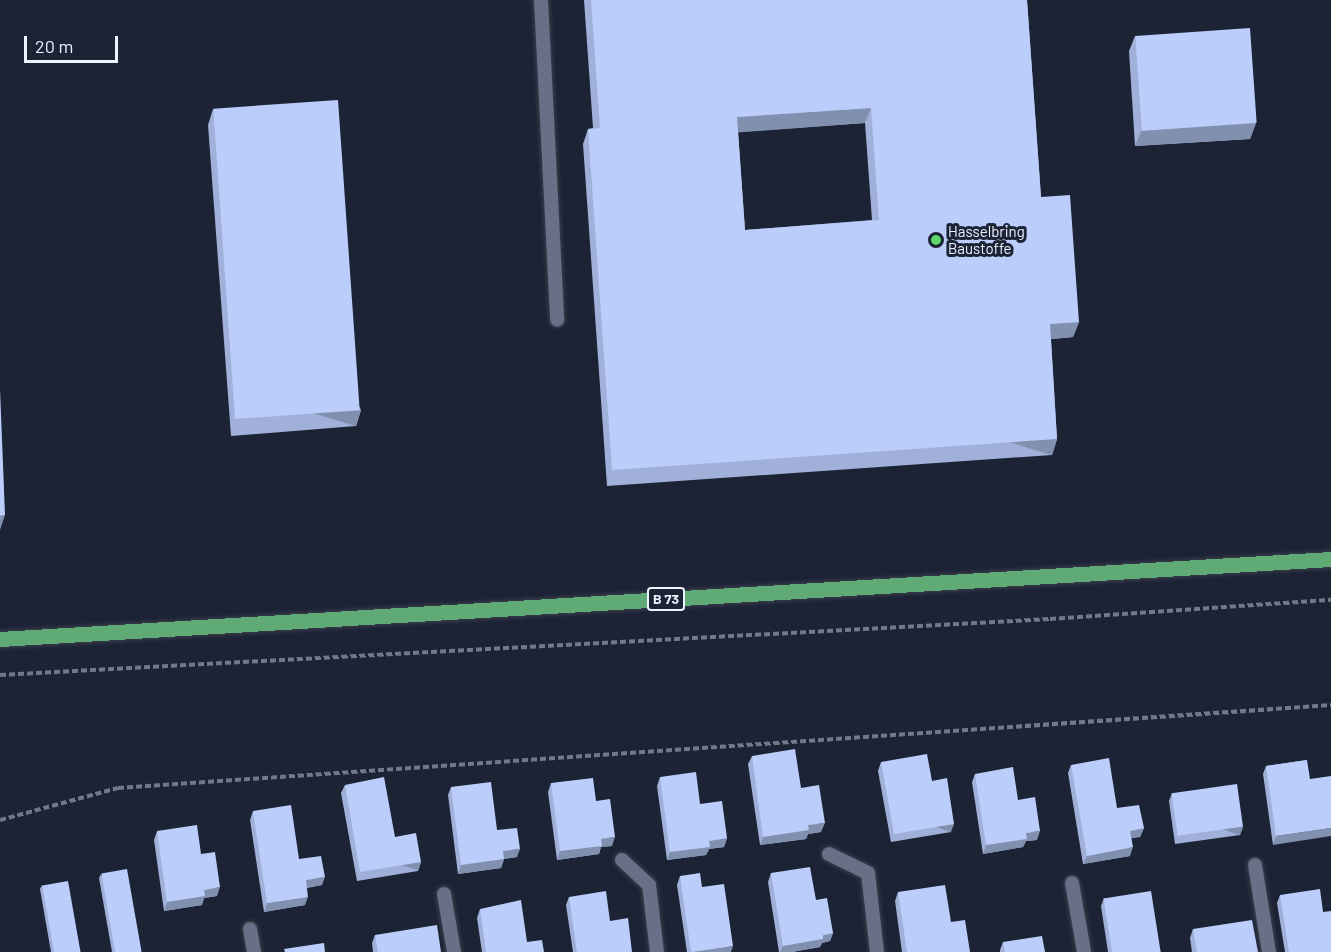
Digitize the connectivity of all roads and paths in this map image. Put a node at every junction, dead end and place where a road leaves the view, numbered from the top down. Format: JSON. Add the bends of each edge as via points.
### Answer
{"nodes":[{"id":1,"x":541,"y":0,"type":"edge"},
{"id":2,"x":557,"y":320,"type":"dead end"},
{"id":3,"x":1331,"y":560,"type":"edge"},
{"id":4,"x":1331,"y":600,"type":"edge"},
{"id":5,"x":0,"y":639,"type":"edge"},
{"id":6,"x":0,"y":675,"type":"edge"},
{"id":7,"x":1331,"y":705,"type":"edge"},
{"id":8,"x":0,"y":820,"type":"edge"},
{"id":9,"x":829,"y":854,"type":"dead end"},
{"id":10,"x":622,"y":860,"type":"dead end"},
{"id":11,"x":1255,"y":865,"type":"dead end"},
{"id":12,"x":1072,"y":883,"type":"dead end"},
{"id":13,"x":444,"y":894,"type":"dead end"},
{"id":14,"x":250,"y":929,"type":"dead end"},
{"id":15,"x":254,"y":952,"type":"edge"},
{"id":16,"x":454,"y":952,"type":"edge"},
{"id":17,"x":657,"y":952,"type":"edge"},
{"id":18,"x":877,"y":952,"type":"edge"},
{"id":19,"x":1084,"y":952,"type":"edge"},
{"id":20,"x":1269,"y":952,"type":"edge"}],
"edges":[{"from":1,"to":2,"type":"lane"},
{"from":3,"to":5,"type":"main road","number":"B 73"},
{"from":4,"to":6,"type":"path","via":[[1050,619]]},
{"from":7,"to":8,"type":"path","via":[[117,788]]},
{"from":9,"to":18,"type":"lane","via":[[868,873]]},
{"from":10,"to":17,"type":"lane","via":[[649,885]]},
{"from":11,"to":20,"type":"lane"},
{"from":12,"to":19,"type":"lane"},
{"from":13,"to":16,"type":"lane"},
{"from":14,"to":15,"type":"lane"}]}
